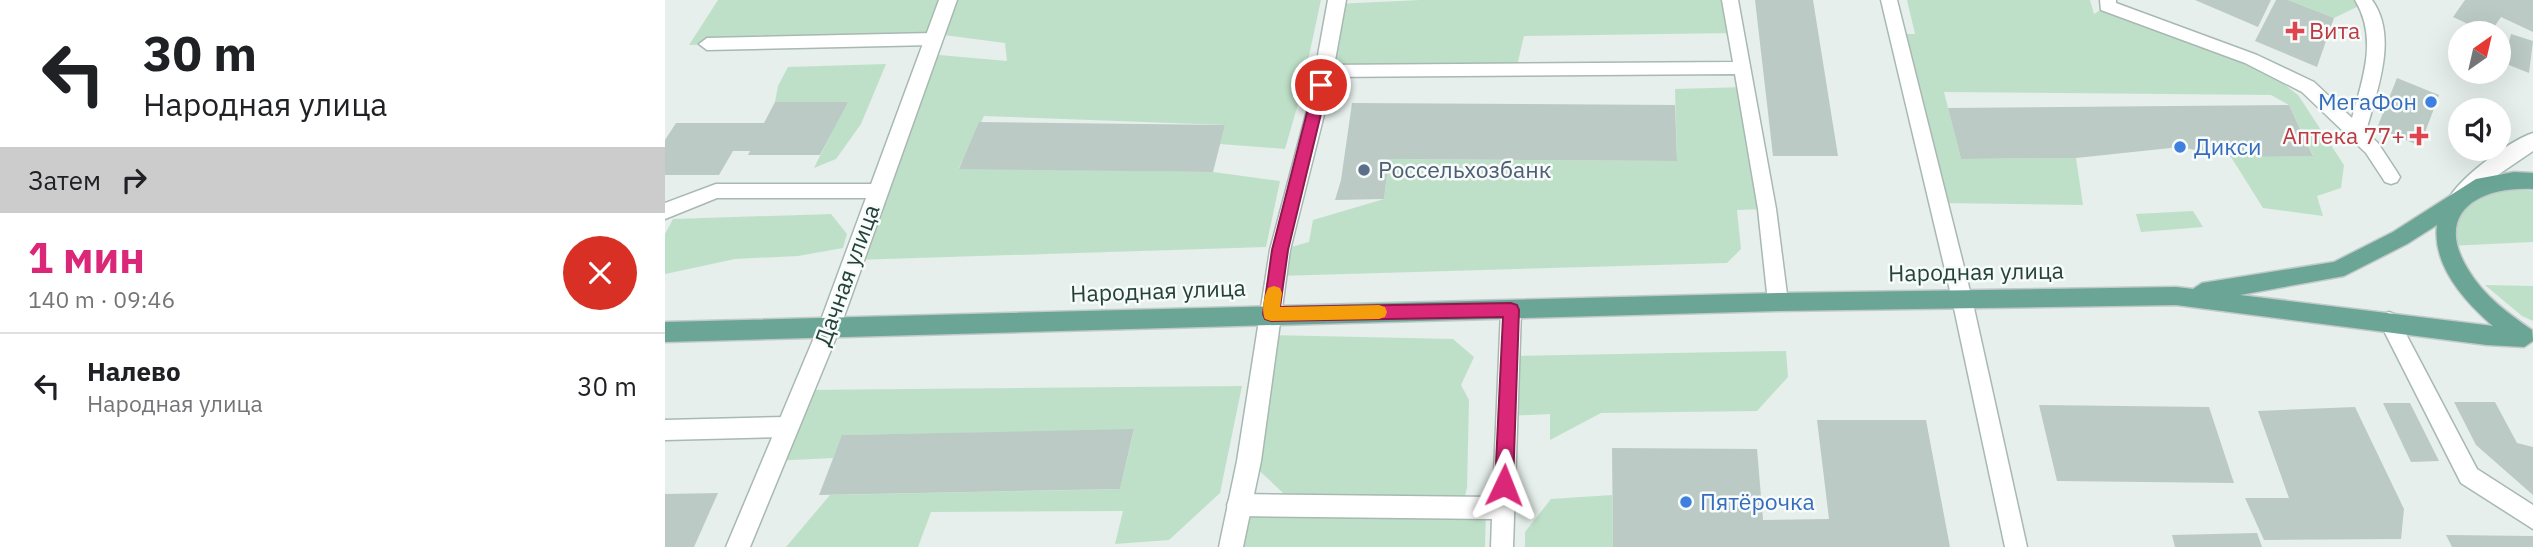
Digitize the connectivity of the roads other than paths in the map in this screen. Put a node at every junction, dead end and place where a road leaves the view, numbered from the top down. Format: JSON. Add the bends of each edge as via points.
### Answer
{"nodes":[{"id":1,"x":948,"y":0,"type":"edge"},
{"id":2,"x":1337,"y":0,"type":"edge"},
{"id":3,"x":1730,"y":0,"type":"edge"},
{"id":4,"x":1889,"y":0,"type":"edge"},
{"id":5,"x":2108,"y":0,"type":"edge"},
{"id":6,"x":2363,"y":0,"type":"edge"},
{"id":7,"x":933,"y":39,"type":"junction"},
{"id":8,"x":707,"y":44,"type":"dead end"},
{"id":9,"x":1742,"y":68,"type":"junction"},
{"id":10,"x":1324,"y":71,"type":"junction"},
{"id":11,"x":2357,"y":134,"type":"junction"},
{"id":12,"x":2533,"y":141,"type":"edge"},
{"id":13,"x":2391,"y":177,"type":"dead end"},
{"id":14,"x":2533,"y":181,"type":"edge"},
{"id":15,"x":879,"y":191,"type":"junction"},
{"id":16,"x":2458,"y":200,"type":"junction"},
{"id":17,"x":665,"y":211,"type":"edge"},
{"id":18,"x":2176,"y":296,"type":"junction"},
{"id":19,"x":1962,"y":299,"type":"junction"},
{"id":20,"x":1778,"y":302,"type":"junction"},
{"id":21,"x":1511,"y":310,"type":"junction"},
{"id":22,"x":1271,"y":314,"type":"junction"},
{"id":23,"x":2389,"y":321,"type":"junction"},
{"id":24,"x":829,"y":328,"type":"junction"},
{"id":25,"x":665,"y":331,"type":"edge"},
{"id":26,"x":2528,"y":339,"type":"edge"},
{"id":27,"x":787,"y":427,"type":"junction"},
{"id":28,"x":665,"y":430,"type":"edge"},
{"id":29,"x":1238,"y":505,"type":"junction"},
{"id":30,"x":1503,"y":508,"type":"junction"},
{"id":31,"x":2533,"y":517,"type":"edge"},
{"id":32,"x":738,"y":547,"type":"edge"},
{"id":33,"x":1231,"y":547,"type":"edge"},
{"id":34,"x":1502,"y":547,"type":"edge"},
{"id":35,"x":2016,"y":547,"type":"edge"}],
"edges":[{"from":1,"to":7,"type":"street","name":"Дачная улица"},
{"from":2,"to":10,"type":"street"},
{"from":3,"to":9,"type":"lane"},
{"from":4,"to":19,"type":"lane"},
{"from":5,"to":11,"type":"lane","via":[[2107,6],[2251,59],[2308,87]]},
{"from":6,"to":11,"type":"lane","via":[[2378,26]]},
{"from":7,"to":8,"type":"lane"},
{"from":7,"to":15,"type":"street","name":"Дачная улица"},
{"from":9,"to":10,"type":"lane"},
{"from":9,"to":20,"type":"lane"},
{"from":10,"to":22,"type":"street","via":[[1280,250]]},
{"from":11,"to":13,"type":"lane"},
{"from":12,"to":16,"type":"street","via":[[2476,179]]},
{"from":14,"to":16,"type":"main road","name":"Народная улица","via":[[2483,185]]},
{"from":15,"to":17,"type":"lane","via":[[716,191]]},
{"from":15,"to":24,"type":"street","name":"Дачная улица"},
{"from":16,"to":18,"type":"main road","name":"Народная улица","via":[[2400,238],[2337,270]]},
{"from":16,"to":26,"type":"main road","via":[[2447,227],[2455,265],[2492,313]]},
{"from":18,"to":19,"type":"main road","name":"Народная улица"},
{"from":18,"to":23,"type":"main road","name":"Народная улица"},
{"from":19,"to":20,"type":"main road","name":"Народная улица"},
{"from":19,"to":35,"type":"lane"},
{"from":20,"to":21,"type":"main road","name":"Народная улица"},
{"from":21,"to":22,"type":"main road","name":"Народная улица"},
{"from":21,"to":30,"type":"lane"},
{"from":22,"to":24,"type":"main road","name":"Народная улица"},
{"from":22,"to":29,"type":"street"},
{"from":23,"to":26,"type":"main road","name":"Народная улица"},
{"from":23,"to":31,"type":"lane","via":[[2469,476]]},
{"from":24,"to":25,"type":"main road","name":"Народная улица"},
{"from":24,"to":27,"type":"street","name":"Дачная улица"},
{"from":27,"to":28,"type":"lane"},
{"from":27,"to":32,"type":"street","name":"Дачная улица"},
{"from":29,"to":30,"type":"lane"},
{"from":29,"to":33,"type":"street"},
{"from":30,"to":34,"type":"lane"}]}
